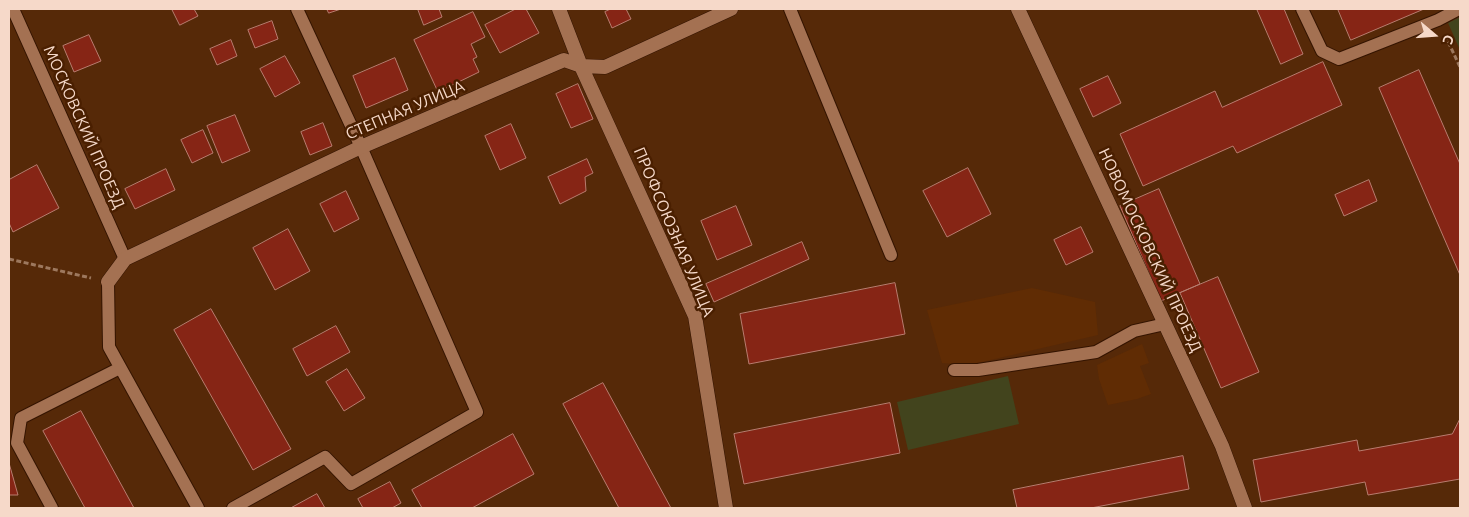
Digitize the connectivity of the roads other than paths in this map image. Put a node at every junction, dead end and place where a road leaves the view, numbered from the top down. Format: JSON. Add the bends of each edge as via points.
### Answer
{"nodes":[{"id":1,"x":13,"y":9,"type":"edge"},
{"id":2,"x":297,"y":9,"type":"edge"},
{"id":3,"x":559,"y":9,"type":"edge"},
{"id":4,"x":731,"y":9,"type":"edge"},
{"id":5,"x":790,"y":9,"type":"edge"},
{"id":6,"x":1018,"y":9,"type":"edge"},
{"id":7,"x":1302,"y":9,"type":"edge"},
{"id":8,"x":1459,"y":9,"type":"edge"},
{"id":9,"x":582,"y":66,"type":"junction"},
{"id":10,"x":361,"y":147,"type":"junction"},
{"id":11,"x":891,"y":255,"type":"dead end"},
{"id":12,"x":125,"y":259,"type":"junction"},
{"id":13,"x":108,"y":282,"type":"joint"},
{"id":14,"x":1165,"y":324,"type":"junction"},
{"id":15,"x":120,"y":368,"type":"junction"},
{"id":16,"x":954,"y":370,"type":"dead end"},
{"id":17,"x":52,"y":508,"type":"edge"},
{"id":18,"x":198,"y":508,"type":"edge"},
{"id":19,"x":233,"y":508,"type":"edge"},
{"id":20,"x":726,"y":508,"type":"edge"},
{"id":21,"x":1245,"y":508,"type":"edge"}],
"edges":[{"from":1,"to":12,"type":"lane","name":"МОСКОВСКИЙ ПРОЕЗД"},
{"from":2,"to":10,"type":"lane"},
{"from":3,"to":9,"type":"street","name":"ПРОФСОЮЗНАЯ УЛИЦА"},
{"from":4,"to":9,"type":"street","name":"СТЕПНАЯ УЛИЦА","via":[[605,67]]},
{"from":5,"to":11,"type":"lane"},
{"from":6,"to":14,"type":"street","name":"НОВОМОСКОВСКИЙ ПРОЕЗД"},
{"from":7,"to":8,"type":"lane","via":[[1322,51],[1339,60]]},
{"from":9,"to":10,"type":"street","name":"СТЕПНАЯ УЛИЦА","via":[[564,60]]},
{"from":9,"to":20,"type":"street","name":"ПРОФСОЮЗНАЯ УЛИЦА","via":[[695,316]]},
{"from":10,"to":12,"type":"street","name":"СТЕПНАЯ УЛИЦА"},
{"from":10,"to":19,"type":"lane","via":[[477,412],[351,484],[325,457]]},
{"from":12,"to":13,"type":"street","name":"СТЕПНАЯ УЛИЦА"},
{"from":13,"to":15,"type":"lane","via":[[109,347]]},
{"from":14,"to":16,"type":"lane","via":[[1134,331],[1096,352],[978,370]]},
{"from":14,"to":21,"type":"street","name":"НОВОМОСКОВСКИЙ ПРОЕЗД","via":[[1222,446]]},
{"from":15,"to":17,"type":"lane","via":[[20,418],[17,443]]},
{"from":15,"to":18,"type":"lane"}]}
